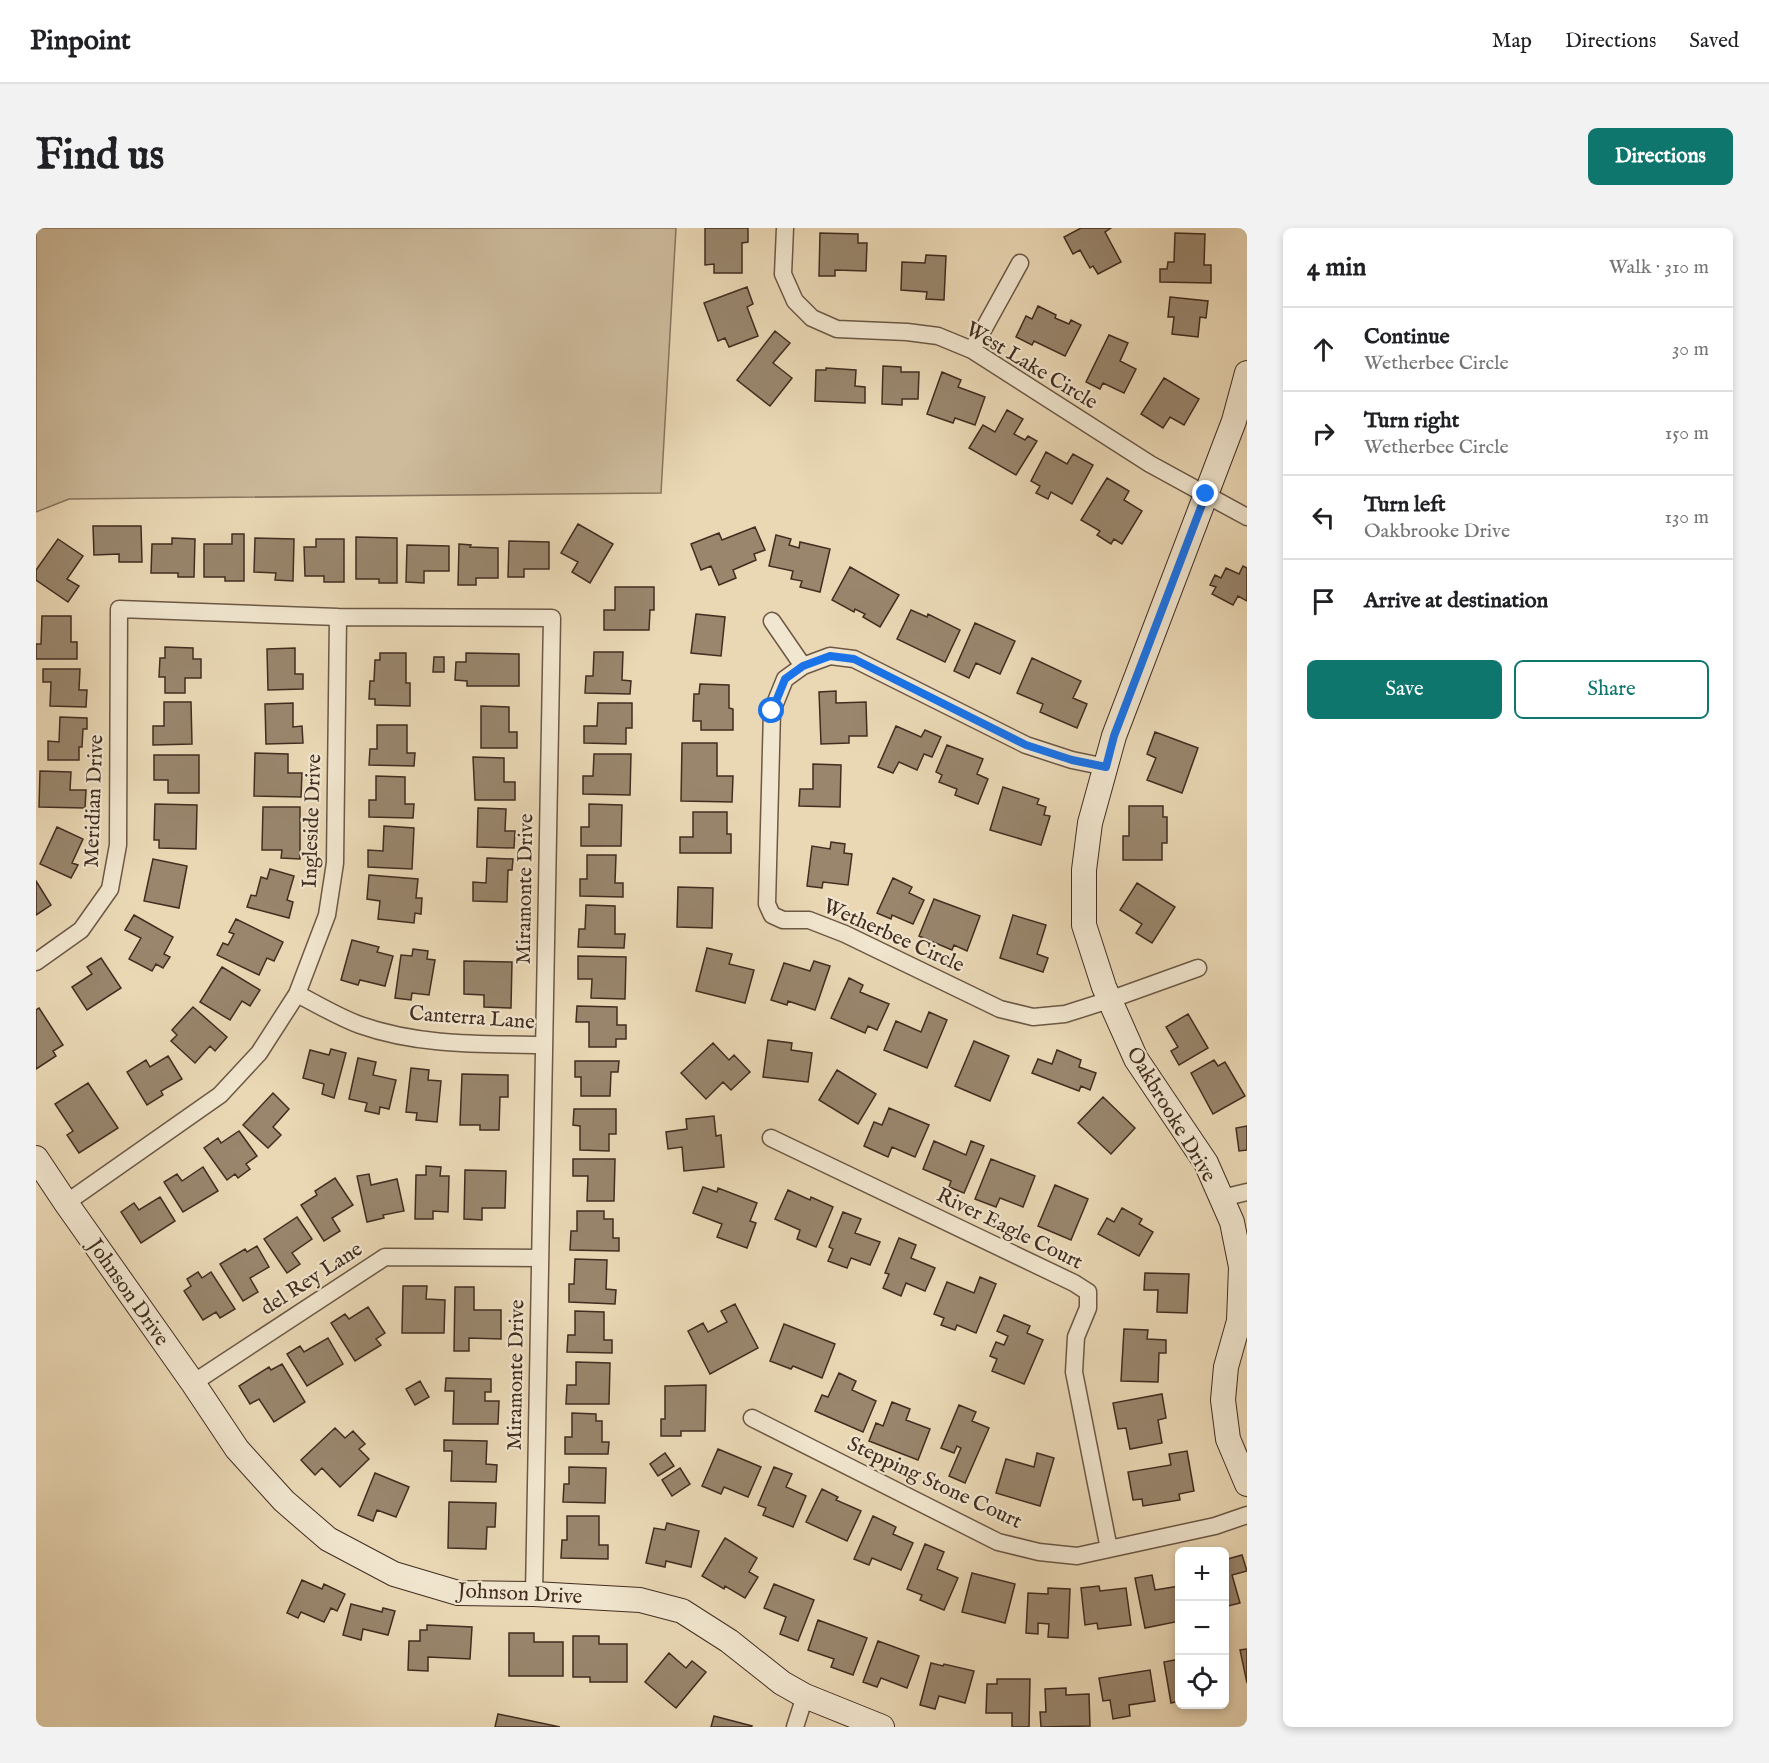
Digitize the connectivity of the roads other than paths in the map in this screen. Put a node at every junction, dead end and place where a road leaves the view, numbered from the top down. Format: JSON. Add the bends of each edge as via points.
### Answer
{"nodes":[{"id":1,"x":785,"y":228,"type":"edge"},
{"id":2,"x":1020,"y":263,"type":"dead end"},
{"id":3,"x":972,"y":350,"type":"junction"},
{"id":4,"x":1247,"y":373,"type":"edge"},
{"id":5,"x":1206,"y":494,"type":"junction"},
{"id":6,"x":1247,"y":517,"type":"edge"},
{"id":7,"x":119,"y":609,"type":"joint"},
{"id":8,"x":338,"y":617,"type":"junction"},
{"id":9,"x":772,"y":621,"type":"dead end"},
{"id":10,"x":803,"y":666,"type":"junction"},
{"id":11,"x":1106,"y":767,"type":"junction"},
{"id":12,"x":36,"y":962,"type":"edge"},
{"id":13,"x":1198,"y":968,"type":"dead end"},
{"id":14,"x":297,"y":994,"type":"junction"},
{"id":15,"x":1109,"y":1000,"type":"junction"},
{"id":16,"x":544,"y":1045,"type":"junction"},
{"id":17,"x":771,"y":1138,"type":"dead end"},
{"id":18,"x":36,"y":1158,"type":"edge"},
{"id":19,"x":1247,"y":1192,"type":"edge"},
{"id":20,"x":1221,"y":1198,"type":"junction"},
{"id":21,"x":66,"y":1203,"type":"junction"},
{"id":22,"x":540,"y":1258,"type":"junction"},
{"id":23,"x":193,"y":1383,"type":"junction"},
{"id":24,"x":752,"y":1418,"type":"dead end"},
{"id":25,"x":1247,"y":1484,"type":"edge"},
{"id":26,"x":1247,"y":1515,"type":"edge"},
{"id":27,"x":1109,"y":1549,"type":"junction"},
{"id":28,"x":534,"y":1594,"type":"junction"},
{"id":29,"x":805,"y":1696,"type":"junction"},
{"id":30,"x":795,"y":1727,"type":"edge"},
{"id":31,"x":882,"y":1727,"type":"edge"}],
"edges":[{"from":1,"to":3,"type":"street","name":"West Lake Circle","via":[[783,274],[795,301],[812,318],[837,329],[938,336]]},
{"from":2,"to":3,"type":"street"},
{"from":3,"to":5,"type":"street","name":"West Lake Circle","via":[[1150,464]]},
{"from":4,"to":5,"type":"street","name":"Oakbrooke Drive","via":[[1234,422]]},
{"from":5,"to":6,"type":"street","name":"West Lake Circle"},
{"from":5,"to":11,"type":"street","name":"Oakbrooke Drive","via":[[1114,736]]},
{"from":7,"to":8,"type":"street","name":"Miramonte Drive"},
{"from":7,"to":12,"type":"street","name":"Meridian Drive","via":[[118,845],[110,889],[81,930]]},
{"from":8,"to":14,"type":"street","name":"Ingleside Drive","via":[[335,863],[327,915]]},
{"from":8,"to":16,"type":"street","name":"Miramonte Drive","via":[[552,618]]},
{"from":9,"to":10,"type":"street"},
{"from":10,"to":11,"type":"street","name":"Wetherbee Circle","via":[[830,656],[854,659],[1026,745]]},
{"from":10,"to":15,"type":"street","name":"Wetherbee Circle","via":[[785,679],[772,711],[767,904],[772,915],[783,920],[809,920],[845,934],[1000,1009],[1033,1017],[1065,1014]]},
{"from":11,"to":15,"type":"street","name":"Oakbrooke Drive","via":[[1089,832],[1084,925]]},
{"from":13,"to":15,"type":"street"},
{"from":14,"to":16,"type":"street","name":"Canterra Lane","via":[[359,1025],[417,1040]]},
{"from":14,"to":21,"type":"street","name":"Ingleside Drive","via":[[259,1053],[219,1095]]},
{"from":15,"to":20,"type":"street","name":"Oakbrooke Drive","via":[[1136,1059],[1206,1163]]},
{"from":16,"to":22,"type":"street","name":"Miramonte Drive"},
{"from":17,"to":27,"type":"street","name":"River Eagle Court","via":[[1088,1292],[1088,1308],[1076,1337],[1074,1372]]},
{"from":18,"to":21,"type":"street","name":"Johnson Drive"},
{"from":19,"to":20,"type":"street"},
{"from":20,"to":25,"type":"street","name":"Oakbrooke Drive","via":[[1232,1222],[1241,1267],[1239,1322],[1226,1367],[1223,1400],[1228,1439]]},
{"from":21,"to":23,"type":"street","name":"Johnson Drive"},
{"from":22,"to":23,"type":"street","name":"del Rey Lane","via":[[385,1257]]},
{"from":22,"to":28,"type":"street","name":"Miramonte Drive"},
{"from":23,"to":28,"type":"street","name":"Johnson Drive","via":[[237,1449],[284,1501],[328,1539],[393,1574],[458,1593]]},
{"from":24,"to":27,"type":"street","name":"Stepping Stone Court","via":[[998,1542],[1077,1556]]},
{"from":26,"to":27,"type":"street","name":"Stepping Stone Court","via":[[1215,1526]]},
{"from":28,"to":29,"type":"street","name":"Johnson Drive","via":[[640,1600],[682,1611]]},
{"from":29,"to":30,"type":"street"},
{"from":29,"to":31,"type":"street","name":"Johnson Drive"}]}
